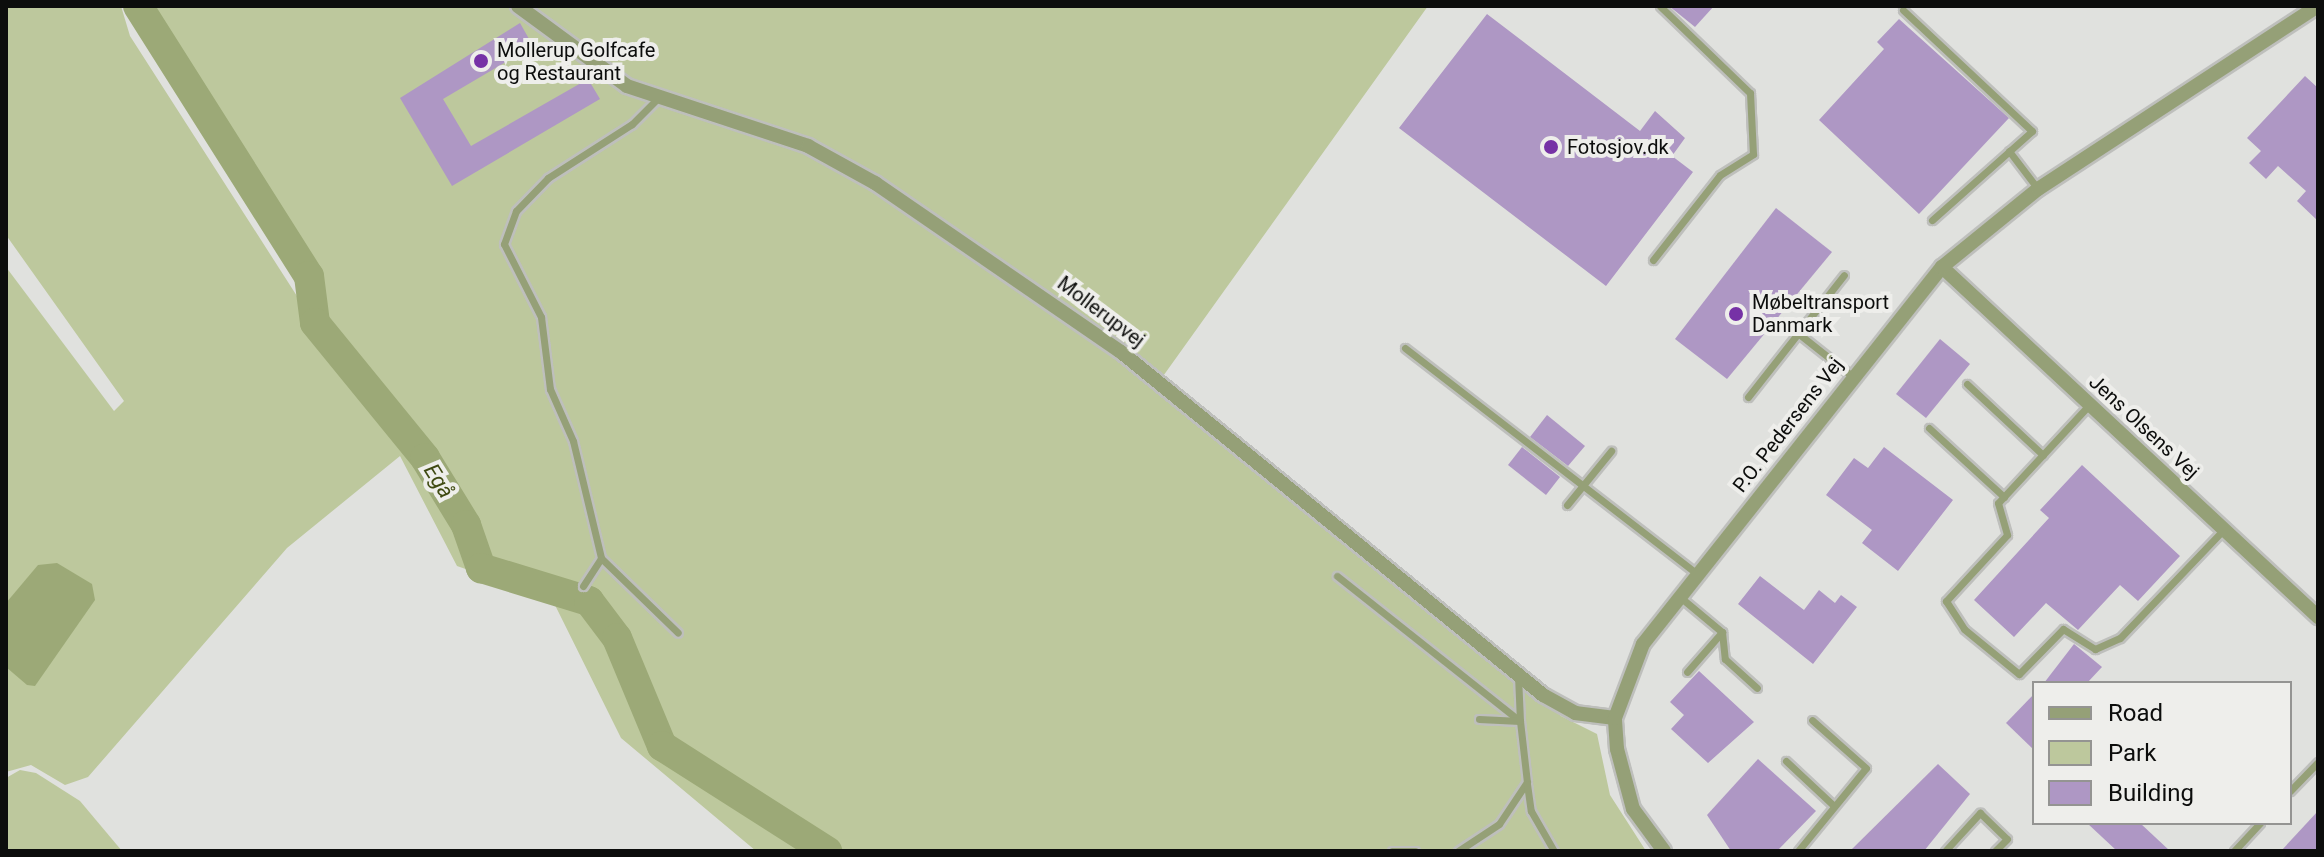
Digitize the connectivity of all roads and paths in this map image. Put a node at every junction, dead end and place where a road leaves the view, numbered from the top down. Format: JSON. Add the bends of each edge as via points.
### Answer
{"nodes":[{"id":1,"x":518,"y":6,"type":"edge"},
{"id":2,"x":1660,"y":6,"type":"edge"},
{"id":3,"x":2318,"y":6,"type":"edge"},
{"id":4,"x":1903,"y":10,"type":"dead end"},
{"id":5,"x":658,"y":98,"type":"junction"},
{"id":6,"x":2009,"y":151,"type":"junction"},
{"id":7,"x":2038,"y":189,"type":"junction"},
{"id":8,"x":1932,"y":220,"type":"dead end"},
{"id":9,"x":1653,"y":260,"type":"dead end"},
{"id":10,"x":1942,"y":267,"type":"junction"},
{"id":11,"x":1844,"y":275,"type":"dead end"},
{"id":12,"x":1799,"y":334,"type":"junction"},
{"id":13,"x":1405,"y":348,"type":"dead end"},
{"id":14,"x":1852,"y":376,"type":"junction"},
{"id":15,"x":1967,"y":384,"type":"dead end"},
{"id":16,"x":1748,"y":397,"type":"dead end"},
{"id":17,"x":2090,"y":404,"type":"junction"},
{"id":18,"x":1929,"y":428,"type":"dead end"},
{"id":19,"x":1611,"y":451,"type":"dead end"},
{"id":20,"x":2043,"y":455,"type":"junction"},
{"id":21,"x":1583,"y":486,"type":"junction"},
{"id":22,"x":2004,"y":497,"type":"junction"},
{"id":23,"x":1567,"y":505,"type":"dead end"},
{"id":24,"x":2224,"y":529,"type":"junction"},
{"id":25,"x":601,"y":558,"type":"junction"},
{"id":26,"x":1697,"y":574,"type":"junction"},
{"id":27,"x":1337,"y":576,"type":"dead end"},
{"id":28,"x":583,"y":586,"type":"dead end"},
{"id":29,"x":1680,"y":597,"type":"junction"},
{"id":30,"x":2318,"y":617,"type":"edge"},
{"id":31,"x":1722,"y":632,"type":"junction"},
{"id":32,"x":678,"y":633,"type":"dead end"},
{"id":33,"x":1687,"y":672,"type":"dead end"},
{"id":34,"x":1518,"y":674,"type":"junction"},
{"id":35,"x":1757,"y":688,"type":"dead end"},
{"id":36,"x":1615,"y":718,"type":"junction"},
{"id":37,"x":1479,"y":719,"type":"dead end"},
{"id":38,"x":1812,"y":720,"type":"dead end"},
{"id":39,"x":1520,"y":721,"type":"junction"},
{"id":40,"x":1786,"y":761,"type":"dead end"},
{"id":41,"x":2318,"y":762,"type":"edge"},
{"id":42,"x":1527,"y":782,"type":"junction"},
{"id":43,"x":2292,"y":789,"type":"edge"},
{"id":44,"x":1833,"y":805,"type":"junction"},
{"id":45,"x":2258,"y":825,"type":"edge"},
{"id":46,"x":1392,"y":851,"type":"edge"},
{"id":47,"x":1415,"y":851,"type":"edge"},
{"id":48,"x":1458,"y":851,"type":"edge"},
{"id":49,"x":1554,"y":851,"type":"edge"},
{"id":50,"x":1664,"y":851,"type":"edge"},
{"id":51,"x":1798,"y":851,"type":"edge"},
{"id":52,"x":1945,"y":851,"type":"edge"},
{"id":53,"x":1995,"y":851,"type":"edge"},
{"id":54,"x":2234,"y":851,"type":"edge"}],
"edges":[{"from":1,"to":5,"type":"street","name":"Mollerupvej","via":[[607,73]]},
{"from":2,"to":9,"type":"lane","via":[[1750,93],[1753,154],[1720,175]]},
{"from":3,"to":7,"type":"street","name":"P.O. Pedersens Vej"},
{"from":4,"to":6,"type":"lane","via":[[2032,131]]},
{"from":5,"to":25,"type":"lane","via":[[632,124],[548,178],[504,231],[508,258],[541,317],[550,389],[573,441]]},
{"from":5,"to":34,"type":"street","name":"Mollerupvej","via":[[808,146],[1028,283],[1338,523]]},
{"from":6,"to":7,"type":"lane"},
{"from":6,"to":8,"type":"lane"},
{"from":7,"to":10,"type":"street","name":"P.O. Pedersens Vej"},
{"from":10,"to":14,"type":"street","name":"P.O. Pedersens Vej"},
{"from":10,"to":17,"type":"street","name":"Jens Olsens Vej"},
{"from":11,"to":12,"type":"lane"},
{"from":12,"to":14,"type":"lane"},
{"from":12,"to":16,"type":"lane"},
{"from":13,"to":21,"type":"lane"},
{"from":14,"to":26,"type":"street","name":"P.O. Pedersens Vej"},
{"from":15,"to":20,"type":"lane"},
{"from":17,"to":20,"type":"lane"},
{"from":17,"to":24,"type":"street","name":"Jens Olsens Vej"},
{"from":18,"to":22,"type":"lane"},
{"from":19,"to":21,"type":"lane"},
{"from":20,"to":22,"type":"lane"},
{"from":21,"to":23,"type":"lane"},
{"from":21,"to":26,"type":"lane"},
{"from":22,"to":24,"type":"lane","via":[[1998,503],[2007,535],[1946,601],[1964,629],[2019,674],[2063,629],[2095,649],[2120,638]]},
{"from":24,"to":30,"type":"street","name":"Jens Olsens Vej"},
{"from":25,"to":28,"type":"lane"},
{"from":25,"to":32,"type":"lane","via":[[613,577]]},
{"from":26,"to":29,"type":"street","name":"P.O. Pedersens Vej"},
{"from":27,"to":39,"type":"lane"},
{"from":29,"to":31,"type":"lane"},
{"from":29,"to":36,"type":"street","name":"P.O. Pedersens Vej","via":[[1643,644]]},
{"from":31,"to":33,"type":"lane"},
{"from":31,"to":35,"type":"lane","via":[[1725,659]]},
{"from":34,"to":36,"type":"street","name":"Mollerupvej","via":[[1575,713]]},
{"from":34,"to":39,"type":"lane"},
{"from":36,"to":50,"type":"street","via":[[1633,809]]},
{"from":37,"to":39,"type":"lane"},
{"from":38,"to":44,"type":"lane","via":[[1866,768]]},
{"from":39,"to":42,"type":"lane"},
{"from":40,"to":44,"type":"lane"},
{"from":41,"to":43,"type":"lane"},
{"from":42,"to":48,"type":"lane","via":[[1499,824]]},
{"from":42,"to":49,"type":"lane","via":[[1531,811]]},
{"from":44,"to":51,"type":"lane"},
{"from":45,"to":54,"type":"lane"},
{"from":46,"to":47,"type":"lane"},
{"from":52,"to":53,"type":"lane","via":[[1980,813],[2007,839]]}]}
